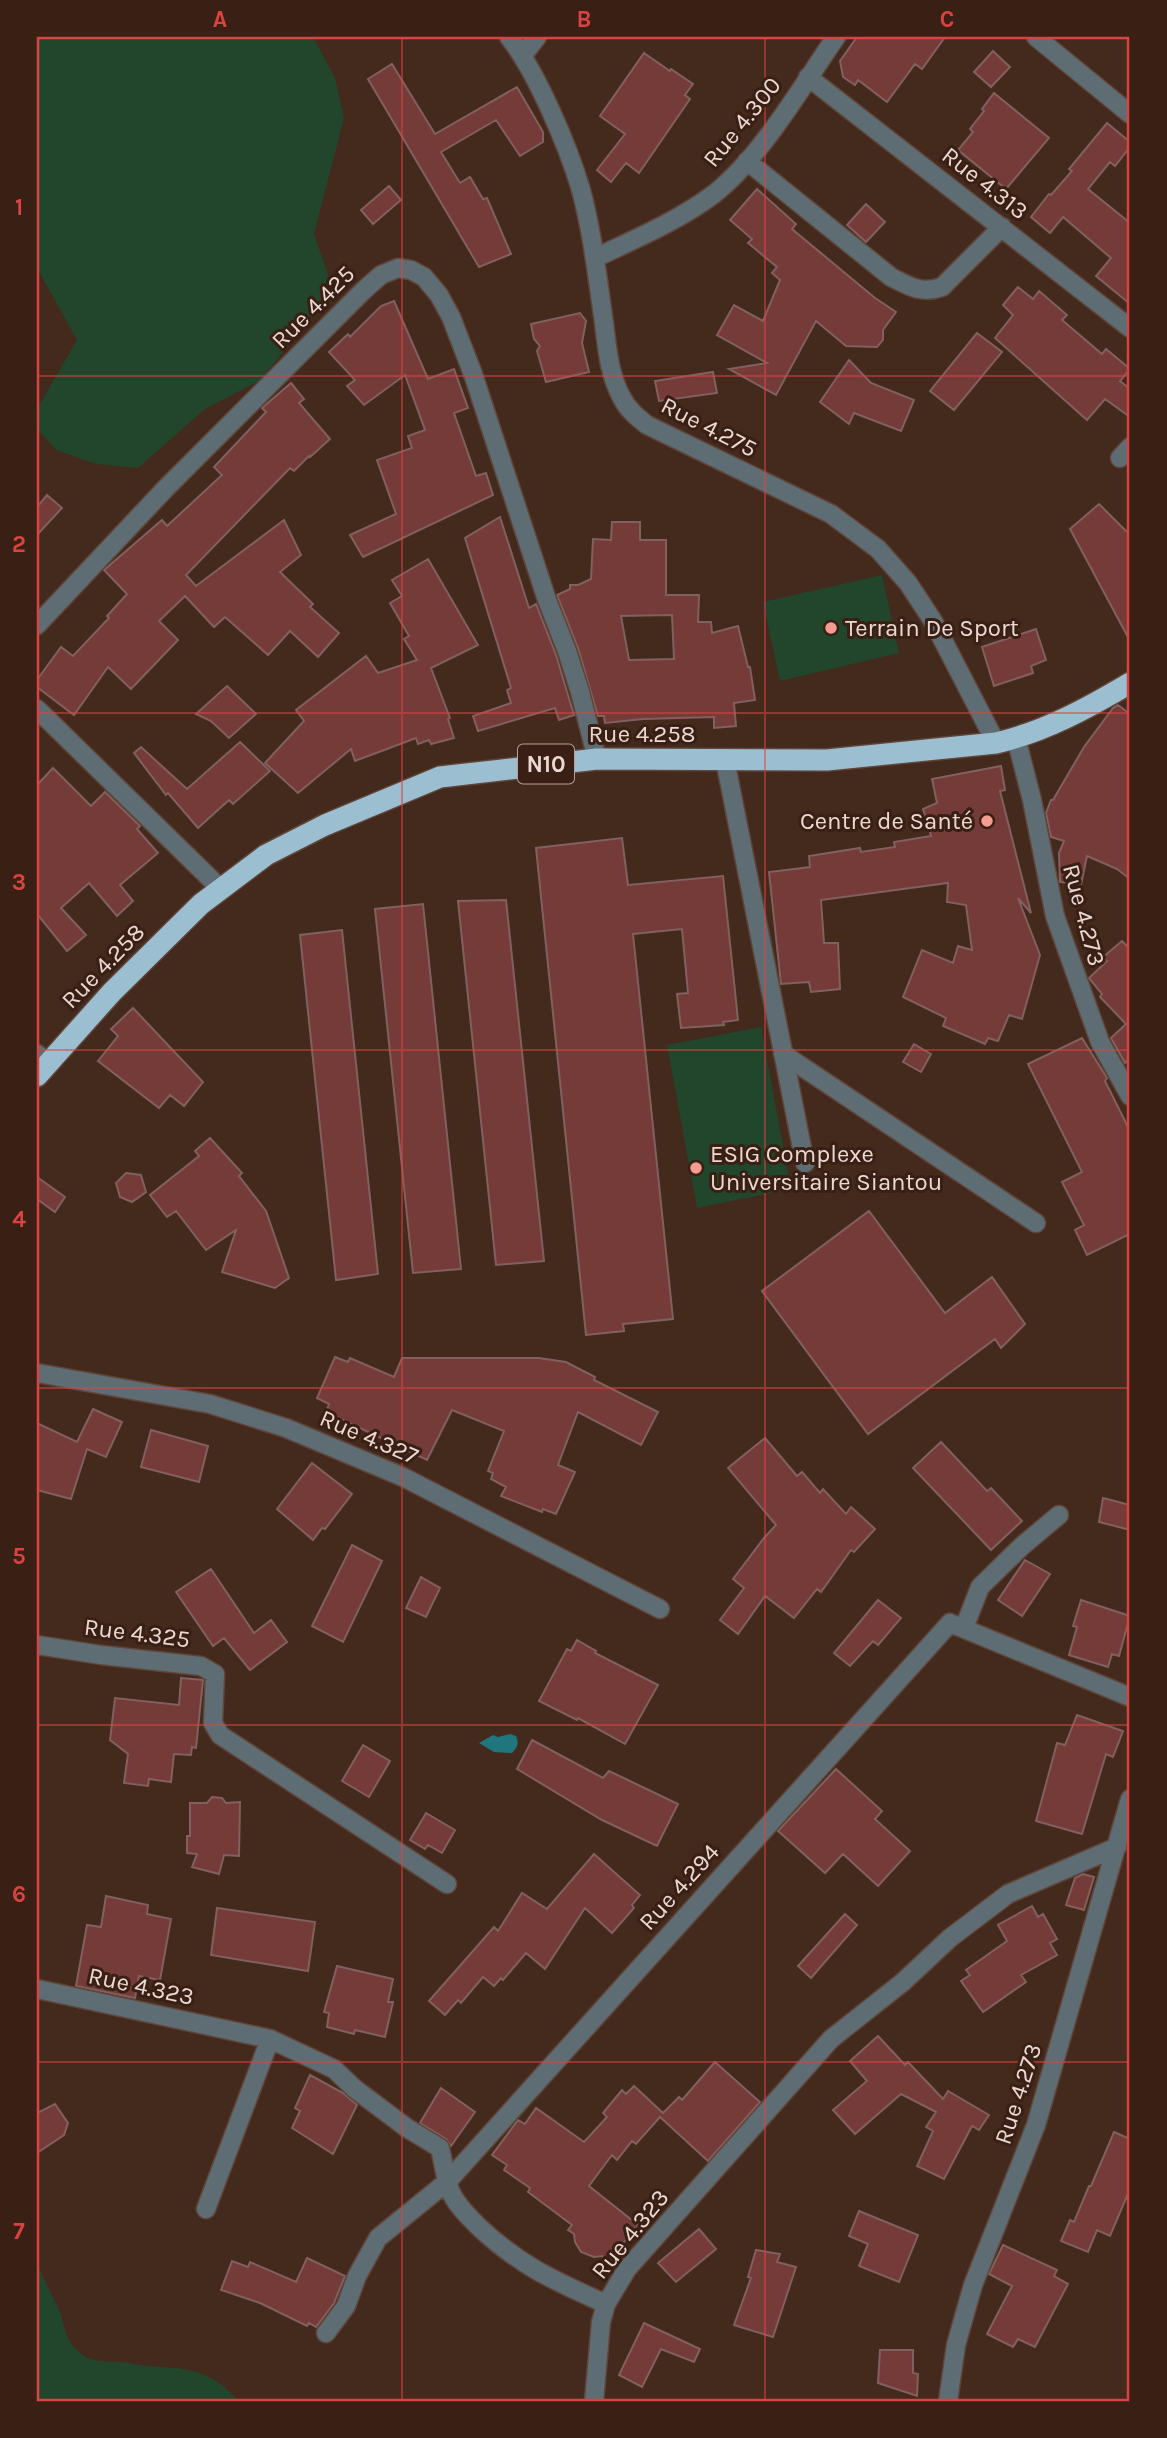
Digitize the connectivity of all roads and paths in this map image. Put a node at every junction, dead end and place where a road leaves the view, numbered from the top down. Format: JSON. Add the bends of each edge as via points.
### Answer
{"nodes":[{"id":1,"x":509,"y":37,"type":"edge"},
{"id":2,"x":537,"y":37,"type":"edge"},
{"id":3,"x":836,"y":37,"type":"edge"},
{"id":4,"x":1036,"y":37,"type":"edge"},
{"id":5,"x":523,"y":55,"type":"junction"},
{"id":6,"x":808,"y":77,"type":"junction"},
{"id":7,"x":1130,"y":114,"type":"edge"},
{"id":8,"x":747,"y":160,"type":"junction"},
{"id":9,"x":1002,"y":227,"type":"junction"},
{"id":10,"x":595,"y":258,"type":"junction"},
{"id":11,"x":1130,"y":328,"type":"edge"},
{"id":12,"x":37,"y":625,"type":"edge"},
{"id":13,"x":1130,"y":682,"type":"edge"},
{"id":14,"x":37,"y":709,"type":"edge"},
{"id":15,"x":1006,"y":740,"type":"junction"},
{"id":16,"x":597,"y":759,"type":"junction"},
{"id":17,"x":725,"y":760,"type":"junction"},
{"id":18,"x":221,"y":889,"type":"junction"},
{"id":19,"x":783,"y":1054,"type":"junction"},
{"id":20,"x":41,"y":1064,"type":"edge"},
{"id":21,"x":1130,"y":1096,"type":"edge"},
{"id":22,"x":805,"y":1163,"type":"dead end"},
{"id":23,"x":1036,"y":1223,"type":"dead end"},
{"id":24,"x":37,"y":1373,"type":"edge"},
{"id":25,"x":1059,"y":1515,"type":"dead end"},
{"id":26,"x":660,"y":1609,"type":"dead end"},
{"id":27,"x":964,"y":1628,"type":"junction"},
{"id":28,"x":37,"y":1645,"type":"edge"},
{"id":29,"x":1130,"y":1697,"type":"edge"},
{"id":30,"x":1130,"y":1799,"type":"edge"},
{"id":31,"x":1117,"y":1847,"type":"junction"},
{"id":32,"x":447,"y":1884,"type":"dead end"},
{"id":33,"x":37,"y":1989,"type":"edge"},
{"id":34,"x":271,"y":2039,"type":"junction"},
{"id":35,"x":448,"y":2181,"type":"junction"},
{"id":36,"x":206,"y":2209,"type":"dead end"},
{"id":37,"x":606,"y":2304,"type":"junction"},
{"id":38,"x":326,"y":2333,"type":"dead end"},
{"id":39,"x":594,"y":2401,"type":"edge"},
{"id":40,"x":948,"y":2401,"type":"edge"}],
"edges":[{"from":1,"to":5,"type":"street","name":"Rue 4.275"},
{"from":2,"to":5,"type":"street"},
{"from":3,"to":6,"type":"street","name":"Rue 4.300"},
{"from":4,"to":7,"type":"street"},
{"from":5,"to":10,"type":"street","name":"Rue 4.275","via":[[580,190]]},
{"from":6,"to":8,"type":"street","name":"Rue 4.300"},
{"from":6,"to":9,"type":"street","name":"Rue 4.313"},
{"from":8,"to":9,"type":"street","via":[[891,277],[915,289],[929,292],[942,287]]},
{"from":8,"to":10,"type":"street","name":"Rue 4.300","via":[[714,194],[666,224]]},
{"from":9,"to":11,"type":"street","name":"Rue 4.313"},
{"from":10,"to":15,"type":"street","name":"Rue 4.275","via":[[611,372],[632,413],[647,425],[831,514],[878,550],[908,583]]},
{"from":12,"to":16,"type":"street","name":"Rue 4.425","via":[[364,290],[398,268],[411,270],[439,295],[473,374],[577,682]]},
{"from":13,"to":15,"type":"highway","name":"Rue 4.258","number":"N10","via":[[1060,721]]},
{"from":14,"to":18,"type":"street"},
{"from":15,"to":17,"type":"highway","name":"Rue 4.258","number":"N10","via":[[827,760]]},
{"from":15,"to":21,"type":"street","name":"Rue 4.273","via":[[1032,800],[1055,916],[1100,1042]]},
{"from":16,"to":17,"type":"highway","name":"Rue 4.258","number":"N10"},
{"from":16,"to":18,"type":"highway","name":"Rue 4.258","number":"N10","via":[[440,777],[266,855]]},
{"from":17,"to":19,"type":"street"},
{"from":18,"to":20,"type":"highway","name":"Rue 4.258","number":"N10"},
{"from":19,"to":22,"type":"street"},
{"from":19,"to":23,"type":"street"},
{"from":24,"to":26,"type":"street","name":"Rue 4.327","via":[[210,1404],[286,1428],[403,1477]]},
{"from":25,"to":27,"type":"street","via":[[980,1587]]},
{"from":27,"to":29,"type":"street"},
{"from":27,"to":35,"type":"street","name":"Rue 4.294","via":[[950,1623]]},
{"from":28,"to":32,"type":"street","name":"Rue 4.325","via":[[210,1669],[215,1674],[215,1730]]},
{"from":30,"to":31,"type":"street","name":"Rue 4.273"},
{"from":31,"to":37,"type":"street","name":"Rue 4.323","via":[[1008,1894],[831,2039],[627,2269]]},
{"from":31,"to":40,"type":"street","name":"Rue 4.273","via":[[1037,2125],[973,2285],[956,2345]]},
{"from":33,"to":34,"type":"street","name":"Rue 4.323"},
{"from":34,"to":35,"type":"street","name":"Rue 4.323","via":[[334,2069],[407,2128],[440,2147]]},
{"from":34,"to":36,"type":"street"},
{"from":35,"to":37,"type":"street","name":"Rue 4.323","via":[[450,2192],[470,2218],[504,2250],[551,2280]]},
{"from":35,"to":38,"type":"street","name":"Rue 4.294","via":[[378,2238],[346,2306]]},
{"from":37,"to":39,"type":"street"}]}
